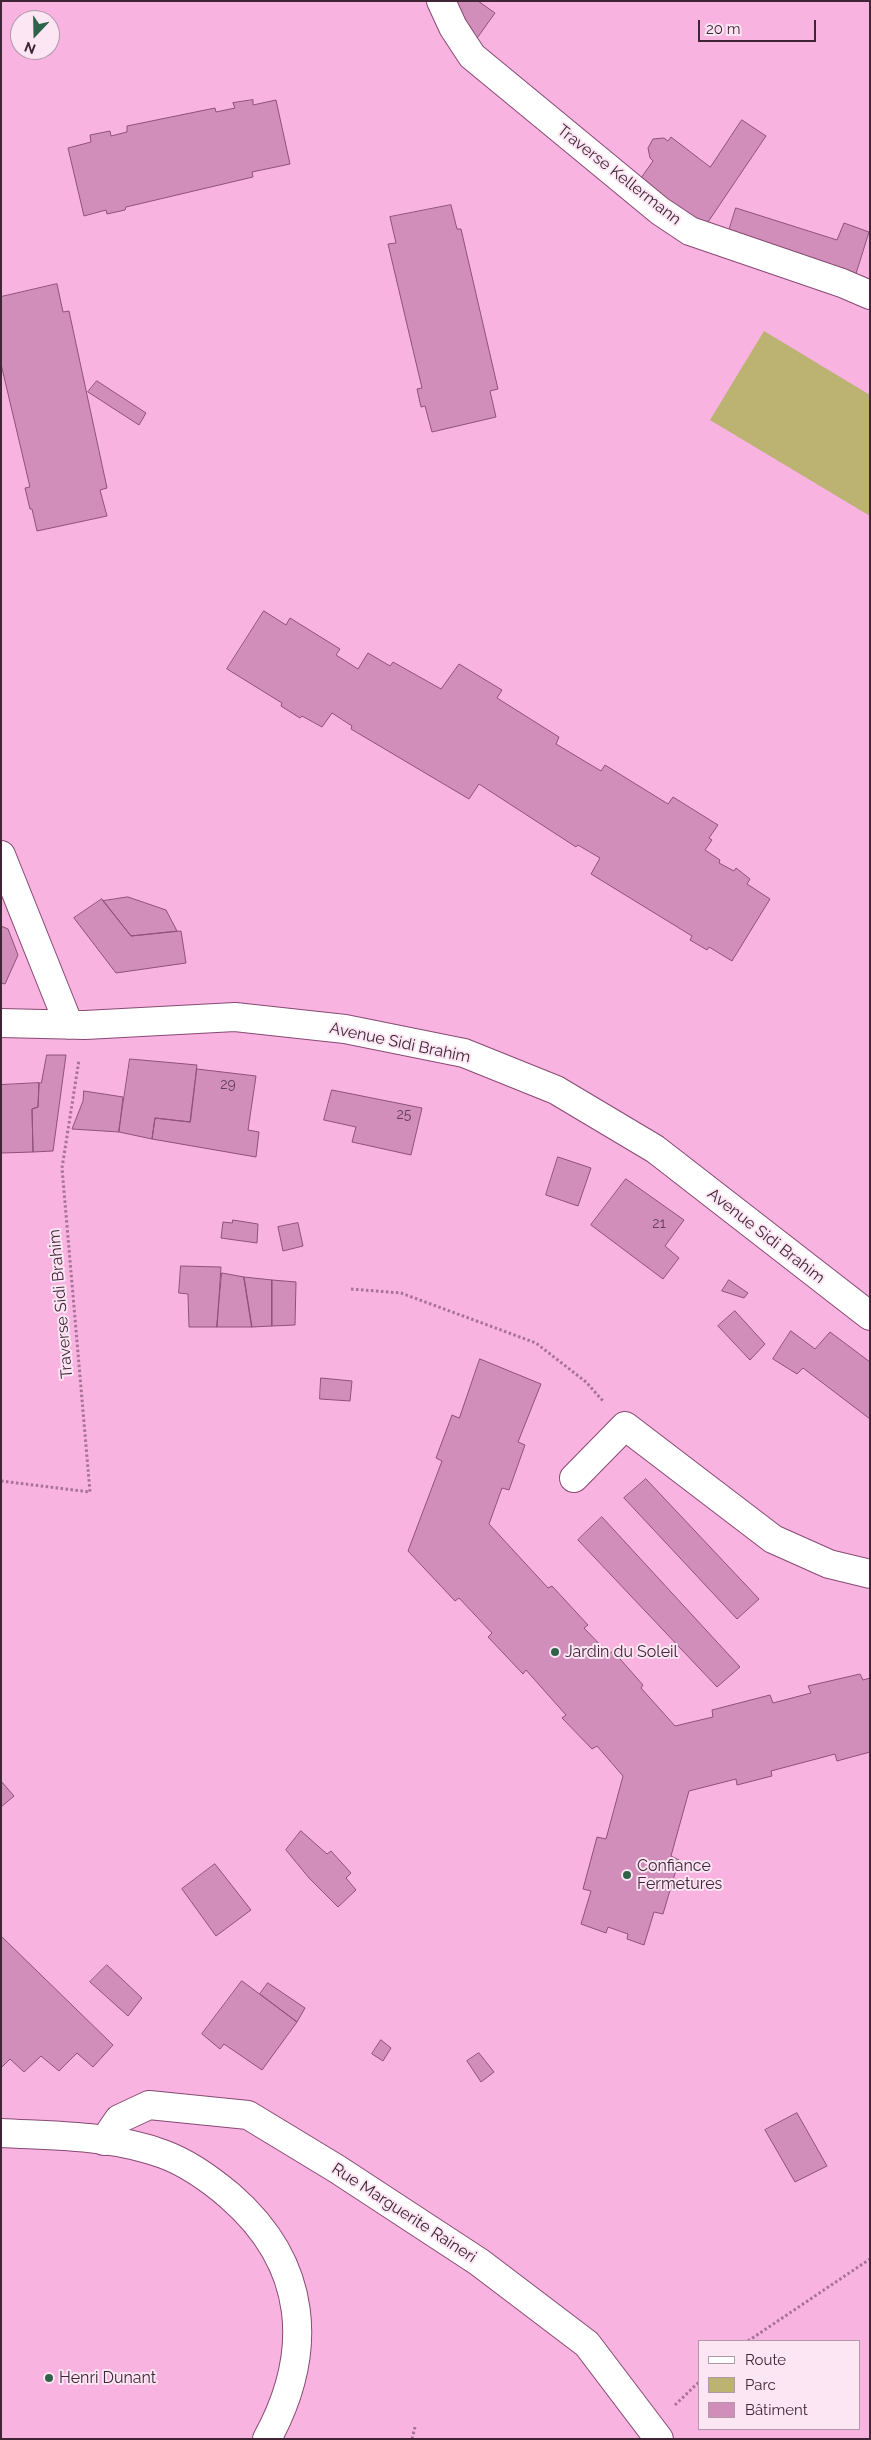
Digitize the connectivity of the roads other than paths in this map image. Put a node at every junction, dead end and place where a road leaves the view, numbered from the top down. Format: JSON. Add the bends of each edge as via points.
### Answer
{"nodes":[{"id":1,"x":441,"y":1,"type":"edge"},
{"id":2,"x":870,"y":295,"type":"edge"},
{"id":3,"x":1,"y":856,"type":"edge"},
{"id":4,"x":1,"y":1023,"type":"edge"},
{"id":5,"x":77,"y":1025,"type":"junction"},
{"id":6,"x":870,"y":1316,"type":"edge"},
{"id":7,"x":574,"y":1478,"type":"dead end"},
{"id":8,"x":870,"y":1574,"type":"edge"},
{"id":9,"x":1,"y":2133,"type":"edge"},
{"id":10,"x":104,"y":2142,"type":"junction"},
{"id":11,"x":266,"y":2439,"type":"edge"},
{"id":12,"x":659,"y":2439,"type":"edge"}],
"edges":[{"from":1,"to":2,"type":"street","name":"Traverse Kellermann","via":[[472,56],[660,211],[690,231]]},
{"from":3,"to":5,"type":"street"},
{"from":4,"to":5,"type":"street","name":"Avenue Sidi Brahim"},
{"from":5,"to":6,"type":"street","name":"Avenue Sidi Brahim","via":[[235,1017],[345,1029],[464,1053],[556,1090],[655,1149]]},
{"from":7,"to":8,"type":"street","via":[[625,1426],[773,1539],[829,1564]]},
{"from":9,"to":10,"type":"street","via":[[65,2136]]},
{"from":10,"to":11,"type":"street","via":[[163,2154],[210,2179],[257,2222],[275,2249],[289,2279],[296,2308],[296,2360],[290,2390]]},
{"from":10,"to":12,"type":"street","name":"Rue Marguerite Raineri","via":[[119,2119],[149,2105],[248,2116],[337,2169],[479,2262],[587,2344]]}]}
